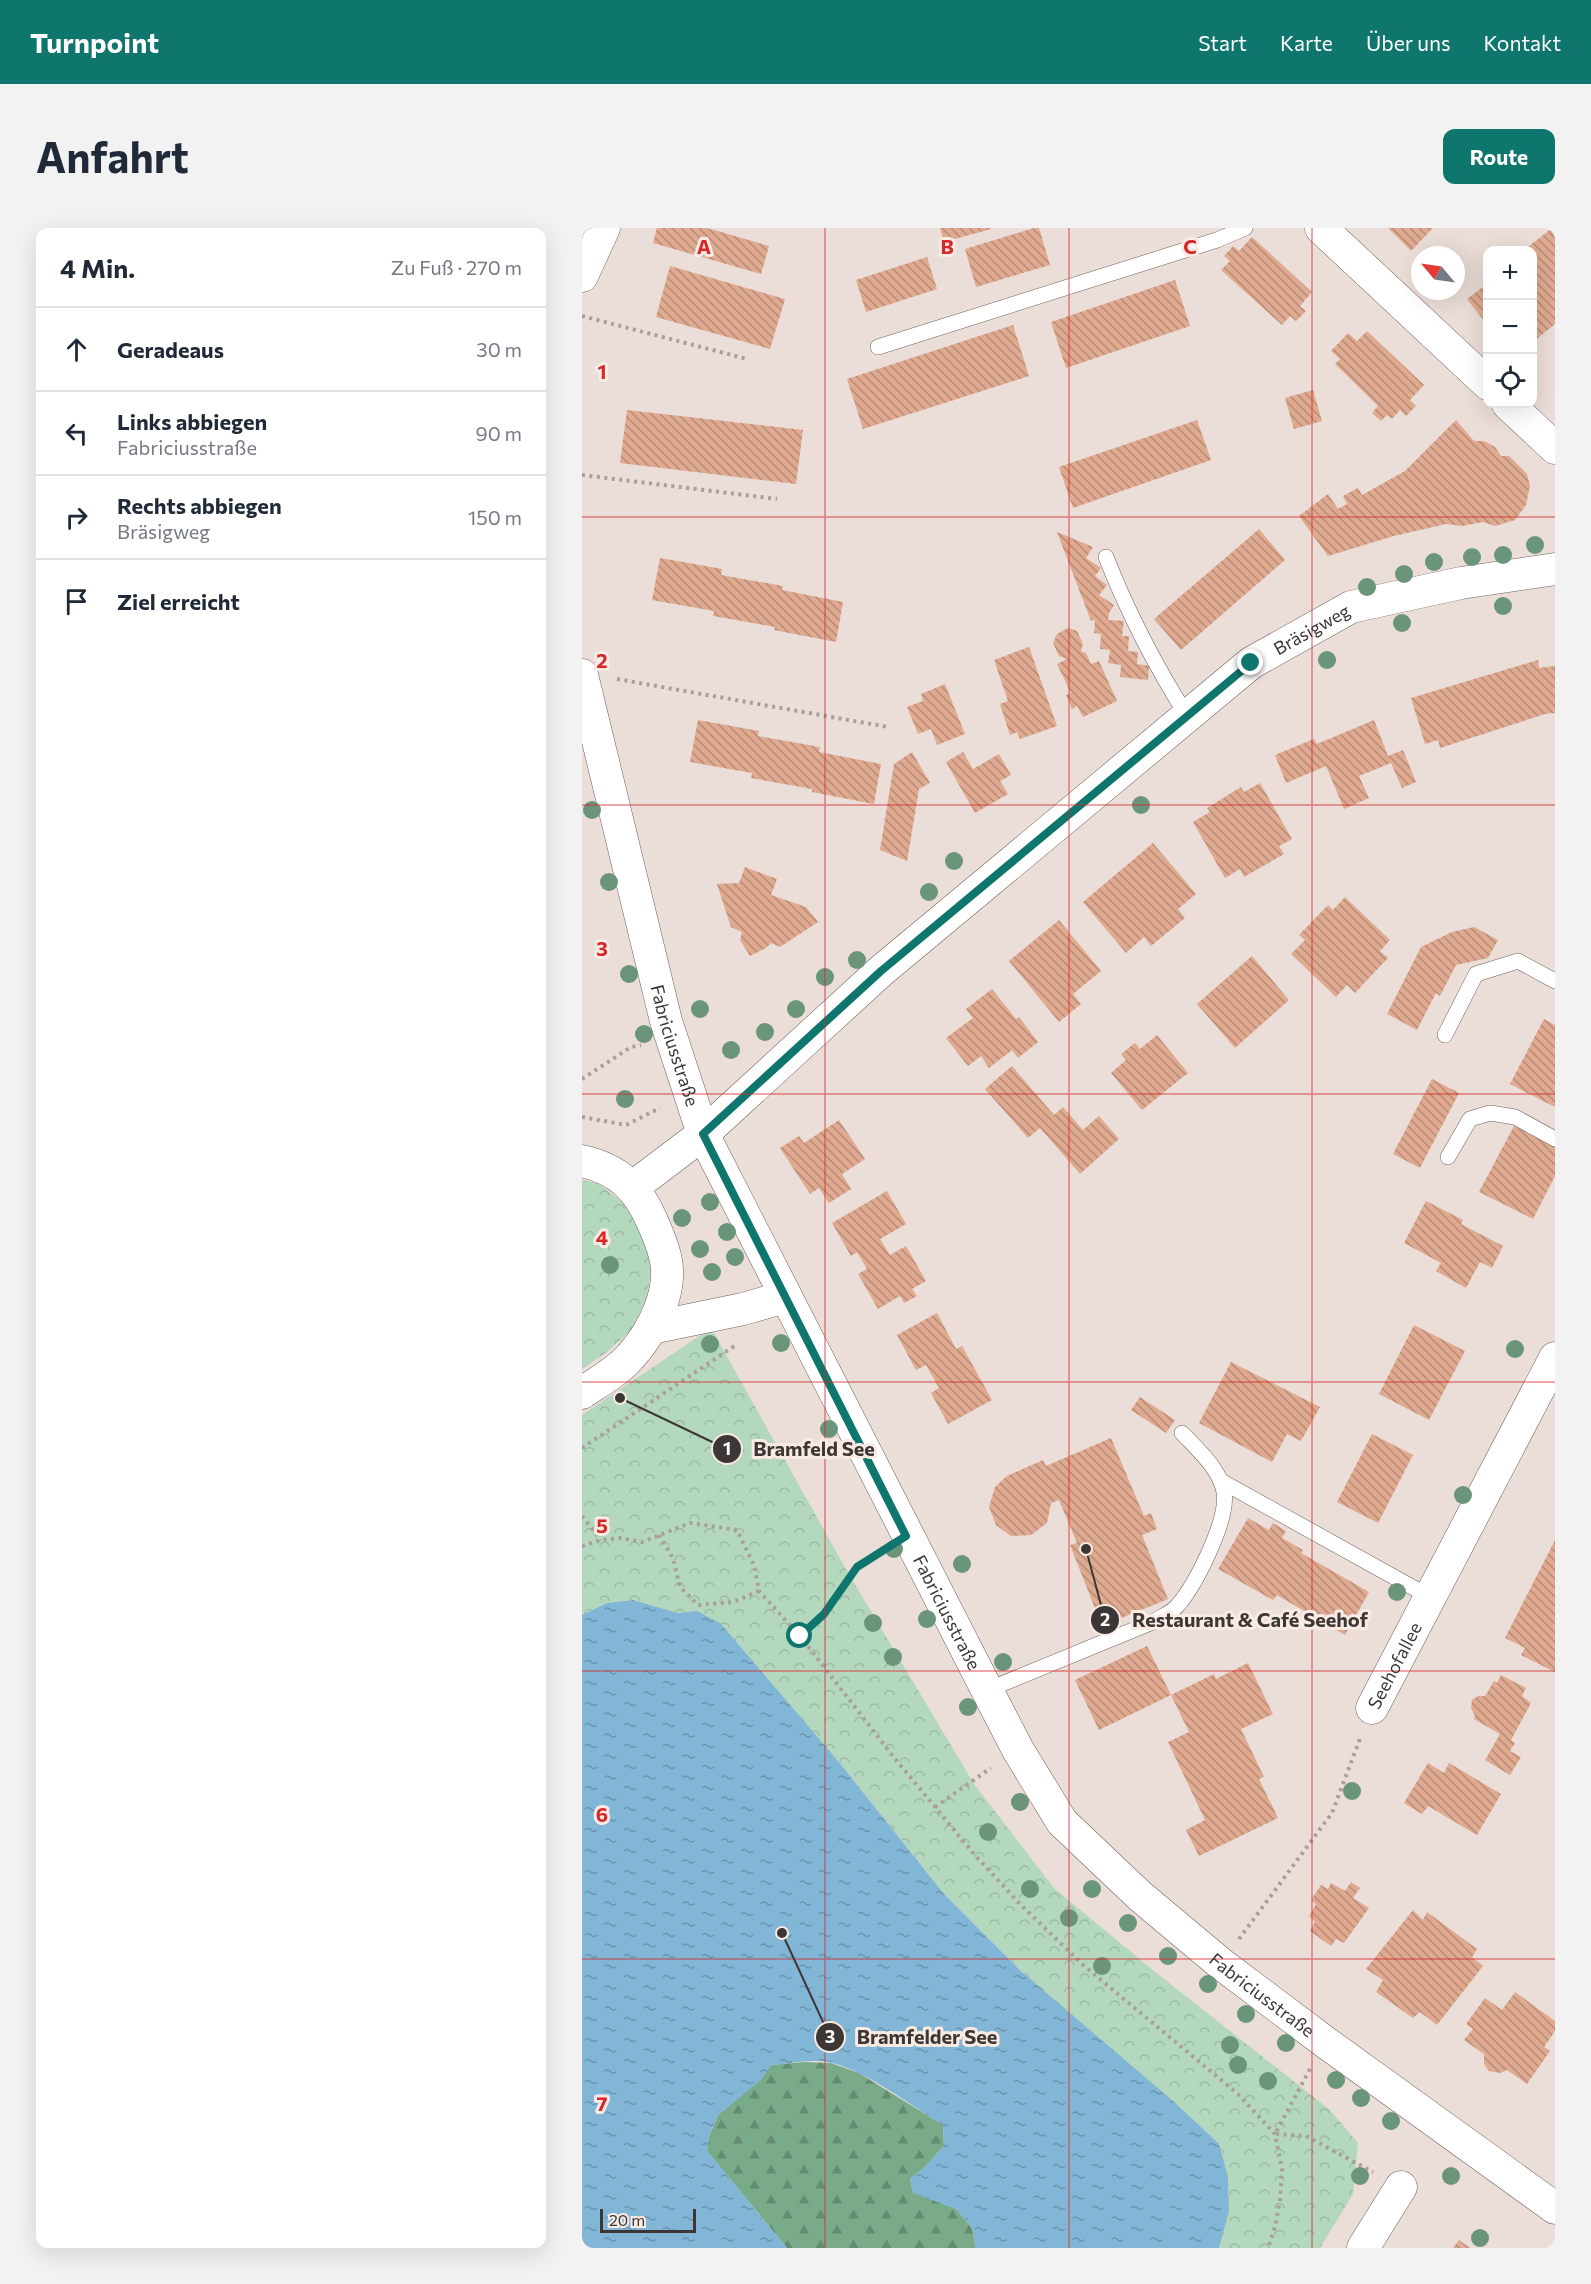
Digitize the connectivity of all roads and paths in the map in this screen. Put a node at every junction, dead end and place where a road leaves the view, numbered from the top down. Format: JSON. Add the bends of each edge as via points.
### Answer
{"nodes":[{"id":1,"x":604,"y":228,"type":"edge"},
{"id":2,"x":1245,"y":228,"type":"edge"},
{"id":3,"x":1321,"y":228,"type":"edge"},
{"id":4,"x":582,"y":276,"type":"edge"},
{"id":5,"x":582,"y":316,"type":"edge"},
{"id":6,"x":878,"y":347,"type":"dead end"},
{"id":7,"x":747,"y":359,"type":"dead end"},
{"id":8,"x":1483,"y":379,"type":"edge"},
{"id":9,"x":1512,"y":408,"type":"edge"},
{"id":10,"x":1555,"y":448,"type":"edge"},
{"id":11,"x":582,"y":475,"type":"edge"},
{"id":12,"x":777,"y":499,"type":"dead end"},
{"id":13,"x":1106,"y":557,"type":"dead end"},
{"id":14,"x":1555,"y":569,"type":"edge"},
{"id":15,"x":594,"y":676,"type":"edge"},
{"id":16,"x":1187,"y":716,"type":"junction"},
{"id":17,"x":888,"y":727,"type":"dead end"},
{"id":18,"x":1555,"y":981,"type":"edge"},
{"id":19,"x":1445,"y":1035,"type":"dead end"},
{"id":20,"x":670,"y":1036,"type":"junction"},
{"id":21,"x":582,"y":1079,"type":"edge"},
{"id":22,"x":689,"y":1093,"type":"junction"},
{"id":23,"x":582,"y":1117,"type":"edge"},
{"id":24,"x":703,"y":1134,"type":"junction"},
{"id":25,"x":1555,"y":1139,"type":"edge"},
{"id":26,"x":1448,"y":1157,"type":"dead end"},
{"id":27,"x":582,"y":1161,"type":"edge"},
{"id":28,"x":633,"y":1187,"type":"junction"},
{"id":29,"x":785,"y":1297,"type":"junction"},
{"id":30,"x":651,"y":1328,"type":"junction"},
{"id":31,"x":741,"y":1342,"type":"dead end"},
{"id":32,"x":1555,"y":1358,"type":"edge"},
{"id":33,"x":582,"y":1393,"type":"edge"},
{"id":34,"x":1182,"y":1432,"type":"dead end"},
{"id":35,"x":582,"y":1448,"type":"edge"},
{"id":36,"x":1221,"y":1481,"type":"junction"},
{"id":37,"x":582,"y":1516,"type":"edge"},
{"id":38,"x":659,"y":1535,"type":"junction"},
{"id":39,"x":906,"y":1536,"type":"junction"},
{"id":40,"x":601,"y":1540,"type":"junction"},
{"id":41,"x":582,"y":1546,"type":"edge"},
{"id":42,"x":759,"y":1591,"type":"junction"},
{"id":43,"x":1430,"y":1597,"type":"junction"},
{"id":44,"x":800,"y":1636,"type":"junction"},
{"id":45,"x":987,"y":1690,"type":"junction"},
{"id":46,"x":1372,"y":1708,"type":"joint"},
{"id":47,"x":1018,"y":1750,"type":"junction"},
{"id":48,"x":935,"y":1807,"type":"junction"},
{"id":49,"x":1220,"y":1963,"type":"junction"},
{"id":50,"x":1325,"y":2042,"type":"junction"},
{"id":51,"x":1275,"y":2134,"type":"junction"},
{"id":52,"x":1401,"y":2187,"type":"joint"},
{"id":53,"x":1555,"y":2208,"type":"edge"},
{"id":54,"x":1268,"y":2248,"type":"edge"},
{"id":55,"x":1363,"y":2248,"type":"edge"}],
"edges":[{"from":1,"to":4,"type":"street"},
{"from":2,"to":6,"type":"lane"},
{"from":3,"to":8,"type":"street"},
{"from":5,"to":7,"type":"path"},
{"from":9,"to":10,"type":"street"},
{"from":11,"to":12,"type":"path"},
{"from":13,"to":16,"type":"lane","via":[[1125,606]]},
{"from":14,"to":16,"type":"street","name":"Bräsigweg","via":[[1461,583],[1351,607],[1251,663]]},
{"from":15,"to":17,"type":"path"},
{"from":15,"to":20,"type":"street","name":"Fabriciusstraße"},
{"from":16,"to":24,"type":"street","name":"Bräsigweg","via":[[881,971]]},
{"from":18,"to":19,"type":"lane","via":[[1518,961],[1476,974]]},
{"from":20,"to":21,"type":"path","via":[[631,1047]]},
{"from":20,"to":22,"type":"street","name":"Fabriciusstraße"},
{"from":22,"to":23,"type":"path","via":[[626,1125]]},
{"from":22,"to":24,"type":"street","name":"Fabriciusstraße"},
{"from":24,"to":28,"type":"street","name":"Bräsigweg"},
{"from":24,"to":29,"type":"street","name":"Fabriciusstraße"},
{"from":25,"to":26,"type":"lane","via":[[1515,1118],[1490,1113],[1470,1119]]},
{"from":27,"to":28,"type":"street","via":[[607,1169]]},
{"from":28,"to":30,"type":"street","via":[[649,1213],[666,1257],[666,1288]]},
{"from":29,"to":30,"type":"street"},
{"from":29,"to":39,"type":"street","name":"Fabriciusstraße"},
{"from":30,"to":33,"type":"street","via":[[629,1359]]},
{"from":31,"to":35,"type":"path"},
{"from":32,"to":43,"type":"street","name":"Seehofallee"},
{"from":34,"to":36,"type":"lane"},
{"from":36,"to":43,"type":"lane"},
{"from":36,"to":45,"type":"lane","via":[[1225,1494],[1223,1518],[1194,1582],[1177,1607],[1155,1621]]},
{"from":37,"to":40,"type":"path"},
{"from":38,"to":40,"type":"path","via":[[642,1542]]},
{"from":38,"to":42,"type":"path","via":[[673,1558],[680,1587],[698,1605],[733,1602]]},
{"from":38,"to":42,"type":"path","via":[[690,1523],[737,1530],[754,1565]]},
{"from":39,"to":44,"type":"path","via":[[857,1567],[824,1614]]},
{"from":39,"to":45,"type":"street","name":"Fabriciusstraße"},
{"from":40,"to":41,"type":"path"},
{"from":42,"to":44,"type":"path"},
{"from":43,"to":46,"type":"street","name":"Seehofallee"},
{"from":44,"to":48,"type":"path"},
{"from":45,"to":47,"type":"street","name":"Fabriciusstraße"},
{"from":46,"to":49,"type":"path","name":"Seehofallee","via":[[1332,1813]]},
{"from":47,"to":48,"type":"path"},
{"from":47,"to":49,"type":"street","name":"Fabriciusstraße","via":[[1062,1822],[1140,1896]]},
{"from":48,"to":51,"type":"path","via":[[1019,1903],[1083,1965],[1238,2094]]},
{"from":49,"to":50,"type":"street","name":"Fabriciusstraße"},
{"from":50,"to":51,"type":"path"},
{"from":50,"to":53,"type":"street","name":"Fabriciusstraße"},
{"from":51,"to":52,"type":"path","via":[[1306,2136]]},
{"from":51,"to":54,"type":"path","via":[[1282,2179]]},
{"from":52,"to":55,"type":"street"}]}
